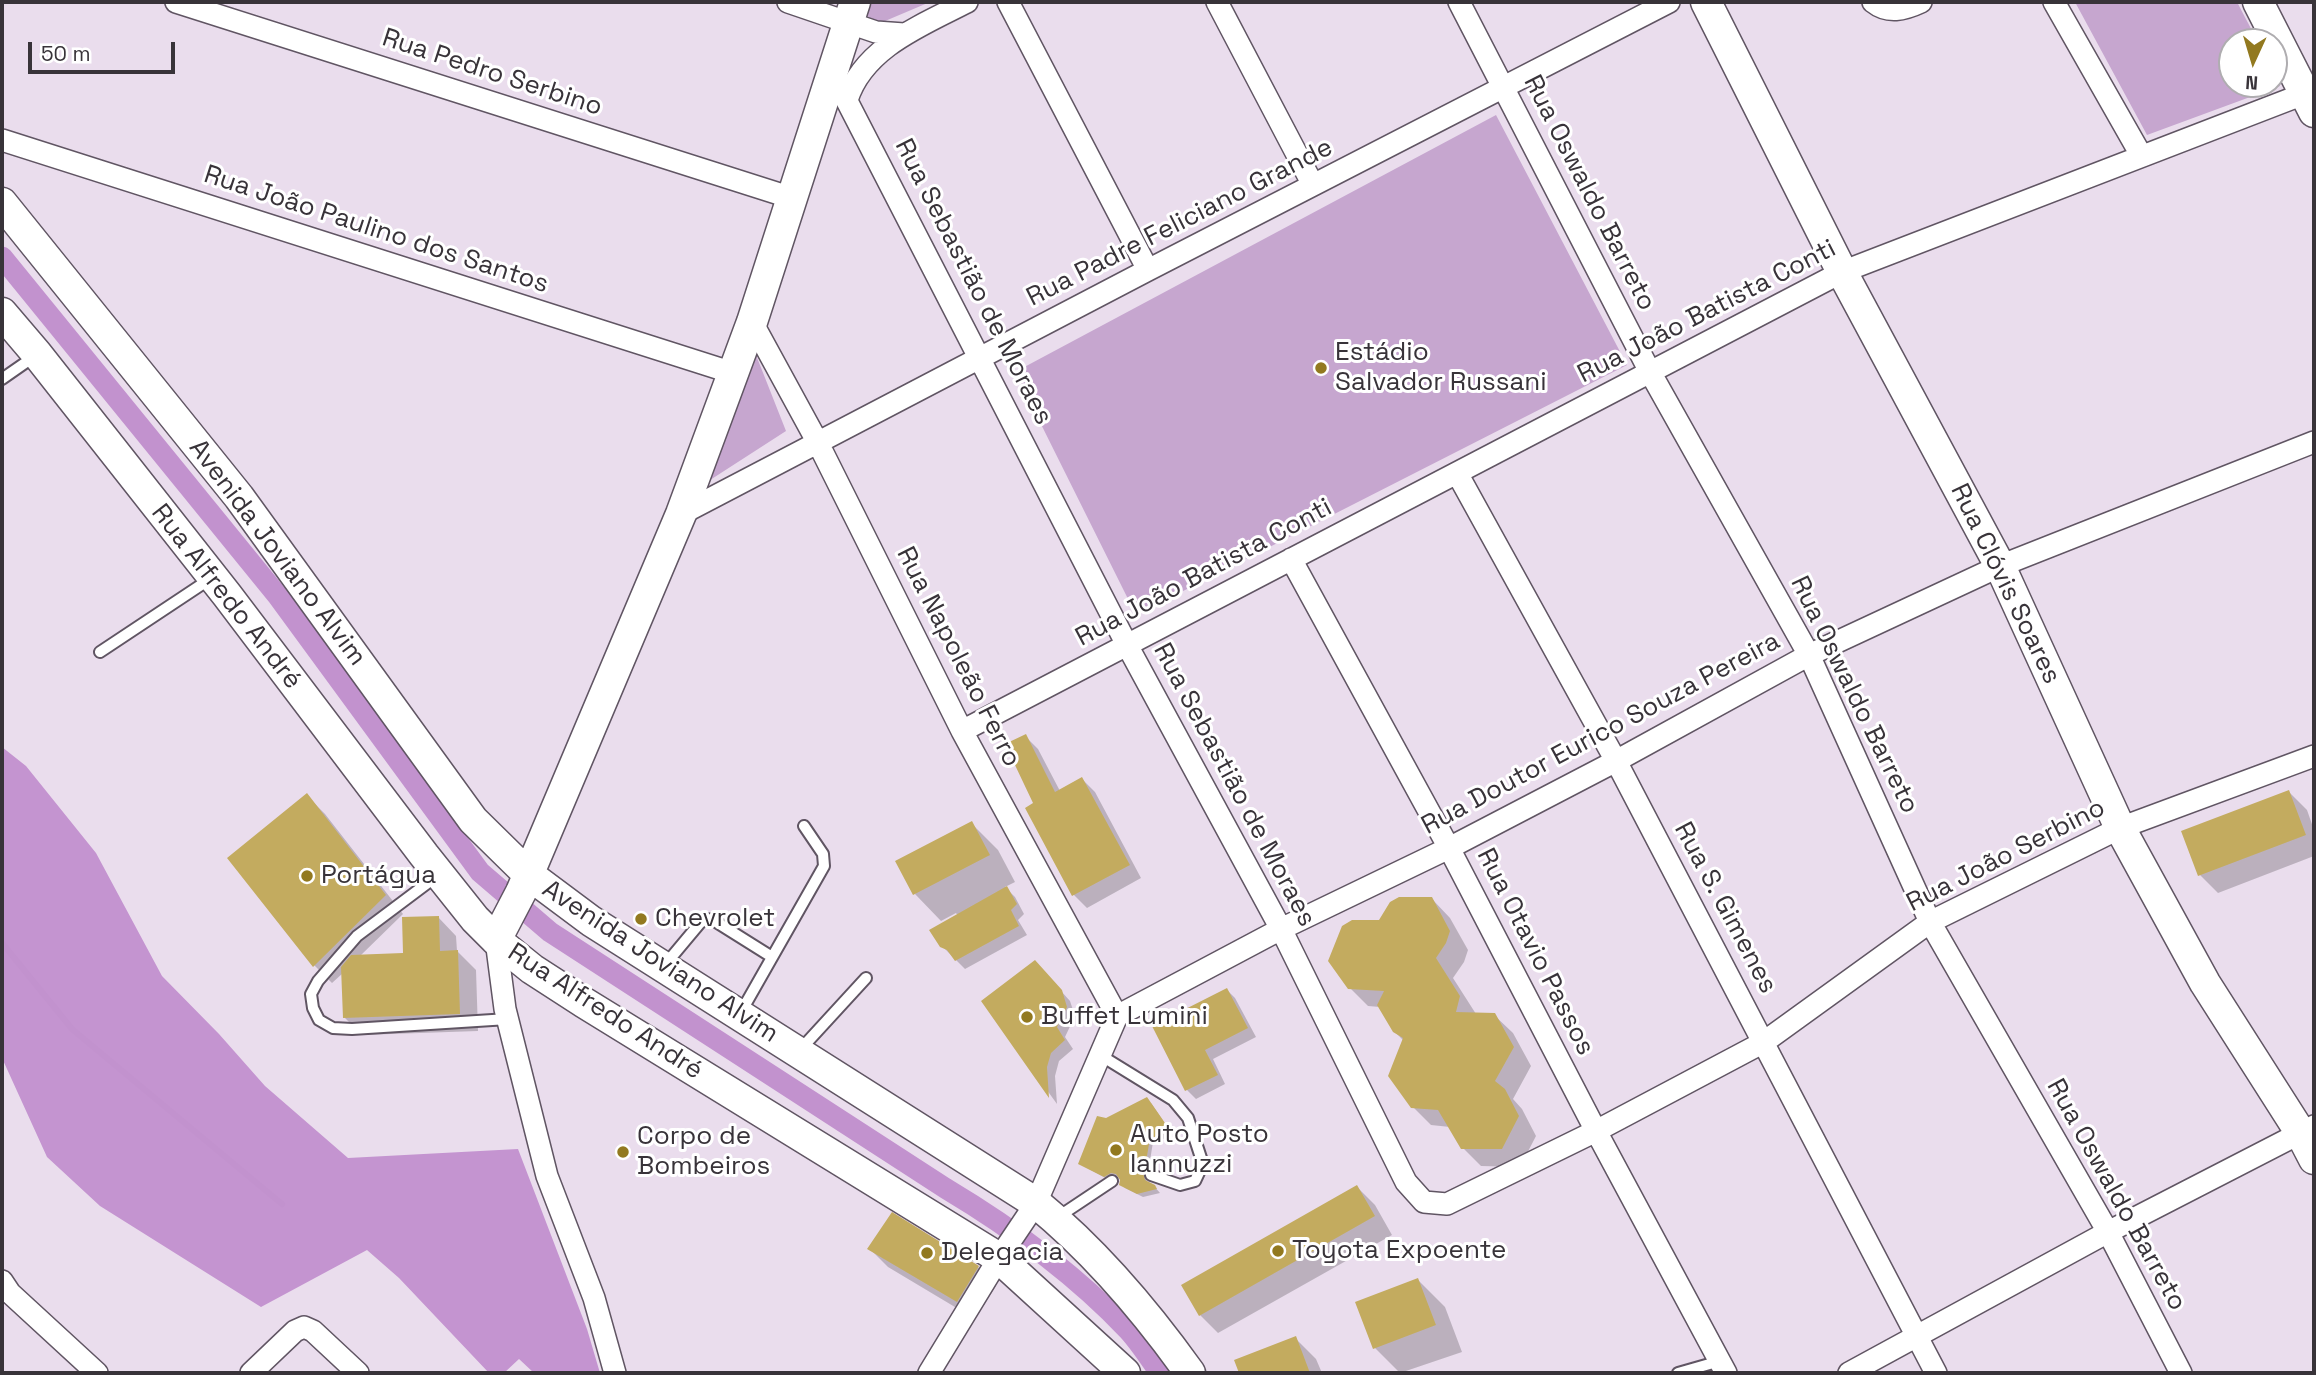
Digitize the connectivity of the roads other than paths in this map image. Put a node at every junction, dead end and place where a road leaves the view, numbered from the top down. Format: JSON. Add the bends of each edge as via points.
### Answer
{"nodes":[{"id":1,"x":176,"y":2,"type":"edge"},
{"id":2,"x":788,"y":2,"type":"edge"},
{"id":3,"x":967,"y":2,"type":"edge"},
{"id":4,"x":1008,"y":2,"type":"edge"},
{"id":5,"x":1217,"y":2,"type":"edge"},
{"id":6,"x":1459,"y":2,"type":"edge"},
{"id":7,"x":1669,"y":2,"type":"edge"},
{"id":8,"x":1706,"y":2,"type":"edge"},
{"id":9,"x":1873,"y":2,"type":"edge"},
{"id":10,"x":1921,"y":2,"type":"edge"},
{"id":11,"x":2054,"y":2,"type":"edge"},
{"id":12,"x":2258,"y":2,"type":"edge"},
{"id":13,"x":852,"y":11,"type":"edge"},
{"id":14,"x":904,"y":34,"type":"junction"},
{"id":15,"x":832,"y":72,"type":"junction"},
{"id":16,"x":1503,"y":88,"type":"junction"},
{"id":17,"x":2311,"y":99,"type":"edge"},
{"id":18,"x":847,"y":100,"type":"junction"},
{"id":19,"x":2,"y":140,"type":"edge"},
{"id":20,"x":2141,"y":155,"type":"junction"},
{"id":21,"x":1313,"y":185,"type":"junction"},
{"id":22,"x":792,"y":198,"type":"junction"},
{"id":23,"x":2,"y":203,"type":"edge"},
{"id":24,"x":1148,"y":270,"type":"junction"},
{"id":25,"x":1842,"y":272,"type":"junction"},
{"id":26,"x":2,"y":313,"type":"edge"},
{"id":27,"x":752,"y":322,"type":"junction"},
{"id":28,"x":37,"y":354,"type":"junction"},
{"id":29,"x":981,"y":358,"type":"junction"},
{"id":30,"x":1650,"y":372,"type":"junction"},
{"id":31,"x":733,"y":373,"type":"junction"},
{"id":32,"x":2,"y":379,"type":"edge"},
{"id":33,"x":2314,"y":442,"type":"edge"},
{"id":34,"x":818,"y":443,"type":"junction"},
{"id":35,"x":1457,"y":473,"type":"junction"},
{"id":36,"x":681,"y":514,"type":"junction"},
{"id":37,"x":1291,"y":559,"type":"junction"},
{"id":38,"x":2000,"y":566,"type":"junction"},
{"id":39,"x":212,"y":578,"type":"junction"},
{"id":40,"x":1127,"y":645,"type":"junction"},
{"id":41,"x":100,"y":652,"type":"dead end"},
{"id":42,"x":1810,"y":655,"type":"junction"},
{"id":43,"x":962,"y":731,"type":"junction"},
{"id":44,"x":2314,"y":756,"type":"edge"},
{"id":45,"x":1616,"y":761,"type":"junction"},
{"id":46,"x":804,"y":826,"type":"dead end"},
{"id":47,"x":2120,"y":828,"type":"junction"},
{"id":48,"x":542,"y":841,"type":"junction"},
{"id":49,"x":496,"y":843,"type":"junction"},
{"id":50,"x":1449,"y":848,"type":"junction"},
{"id":51,"x":439,"y":874,"type":"junction"},
{"id":52,"x":524,"y":883,"type":"junction"},
{"id":53,"x":560,"y":898,"type":"junction"},
{"id":54,"x":1930,"y":922,"type":"junction"},
{"id":55,"x":1281,"y":929,"type":"junction"},
{"id":56,"x":500,"y":933,"type":"junction"},
{"id":57,"x":772,"y":957,"type":"junction"},
{"id":58,"x":663,"y":967,"type":"junction"},
{"id":59,"x":866,"y":978,"type":"dead end"},
{"id":60,"x":740,"y":1015,"type":"junction"},
{"id":61,"x":1117,"y":1016,"type":"junction"},
{"id":62,"x":508,"y":1019,"type":"junction"},
{"id":63,"x":1763,"y":1042,"type":"junction"},
{"id":64,"x":797,"y":1053,"type":"junction"},
{"id":65,"x":1100,"y":1055,"type":"junction"},
{"id":66,"x":2307,"y":1129,"type":"edge"},
{"id":67,"x":1596,"y":1131,"type":"junction"},
{"id":68,"x":2314,"y":1159,"type":"edge"},
{"id":69,"x":1151,"y":1175,"type":"dead end"},
{"id":70,"x":1112,"y":1181,"type":"dead end"},
{"id":71,"x":1447,"y":1204,"type":"joint"},
{"id":72,"x":1039,"y":1214,"type":"junction"},
{"id":73,"x":2108,"y":1232,"type":"junction"},
{"id":74,"x":1002,"y":1254,"type":"junction"},
{"id":75,"x":2,"y":1281,"type":"edge"},
{"id":76,"x":1916,"y":1335,"type":"junction"},
{"id":77,"x":1723,"y":1367,"type":"edge"},
{"id":78,"x":97,"y":1373,"type":"edge"},
{"id":79,"x":251,"y":1373,"type":"edge"},
{"id":80,"x":358,"y":1373,"type":"edge"},
{"id":81,"x":615,"y":1373,"type":"edge"},
{"id":82,"x":929,"y":1373,"type":"edge"},
{"id":83,"x":1125,"y":1373,"type":"edge"},
{"id":84,"x":1190,"y":1373,"type":"edge"},
{"id":85,"x":1678,"y":1373,"type":"edge"},
{"id":86,"x":1849,"y":1373,"type":"edge"},
{"id":87,"x":1936,"y":1373,"type":"edge"},
{"id":88,"x":2181,"y":1373,"type":"edge"}],
"edges":[{"from":1,"to":22,"type":"street","name":"Rua Pedro Serbino"},
{"from":2,"to":13,"type":"street"},
{"from":3,"to":14,"type":"street"},
{"from":4,"to":24,"type":"street"},
{"from":5,"to":21,"type":"street"},
{"from":6,"to":16,"type":"street","name":"Rua Oswaldo Barreto"},
{"from":7,"to":16,"type":"street","name":"Rua Padre Feliciano Grande"},
{"from":8,"to":25,"type":"main road","name":"Rua Clóvis Soares"},
{"from":9,"to":10,"type":"street","via":[[1894,10]]},
{"from":11,"to":20,"type":"street"},
{"from":12,"to":17,"type":"main road"},
{"from":13,"to":14,"type":"street","via":[[876,32]]},
{"from":13,"to":15,"type":"main road"},
{"from":14,"to":18,"type":"street","via":[[858,74]]},
{"from":15,"to":18,"type":"street","name":"Rua Sebastião de Moraes"},
{"from":15,"to":22,"type":"main road"},
{"from":16,"to":21,"type":"street","name":"Rua Padre Feliciano Grande"},
{"from":16,"to":30,"type":"street","name":"Rua Oswaldo Barreto"},
{"from":17,"to":20,"type":"street","name":"Rua João Batista Conti"},
{"from":18,"to":29,"type":"street","name":"Rua Sebastião de Moraes"},
{"from":19,"to":31,"type":"street","name":"Rua João Paulino dos Santos"},
{"from":20,"to":25,"type":"street","name":"Rua João Batista Conti"},
{"from":21,"to":24,"type":"street","name":"Rua Padre Feliciano Grande"},
{"from":22,"to":27,"type":"main road"},
{"from":23,"to":49,"type":"main road","name":"Avenida Joviano Alvim","via":[[239,497],[473,820]]},
{"from":24,"to":29,"type":"street","name":"Rua Padre Feliciano Grande"},
{"from":25,"to":30,"type":"street","name":"Rua João Batista Conti"},
{"from":25,"to":38,"type":"main road","name":"Rua Clóvis Soares"},
{"from":26,"to":28,"type":"main road","name":"Rua Alfredo André"},
{"from":27,"to":31,"type":"main road"},
{"from":27,"to":34,"type":"street","name":"Rua Napoleão Ferro"},
{"from":28,"to":32,"type":"lane"},
{"from":28,"to":39,"type":"main road","name":"Rua Alfredo André"},
{"from":29,"to":34,"type":"street","name":"Rua Padre Feliciano Grande"},
{"from":29,"to":40,"type":"street","name":"Rua Sebastião de Moraes"},
{"from":30,"to":35,"type":"street","name":"Rua João Batista Conti"},
{"from":30,"to":42,"type":"street","name":"Rua Oswaldo Barreto"},
{"from":31,"to":36,"type":"main road"},
{"from":33,"to":38,"type":"street","name":"Rua Doutor Eurico Souza Pereira"},
{"from":34,"to":36,"type":"street","name":"Rua Padre Feliciano Grande"},
{"from":34,"to":43,"type":"street","name":"Rua Napoleão Ferro"},
{"from":35,"to":37,"type":"street","name":"Rua João Batista Conti"},
{"from":35,"to":45,"type":"street","name":"Rua S. Gimenes"},
{"from":36,"to":48,"type":"main road"},
{"from":37,"to":40,"type":"street","name":"Rua João Batista Conti"},
{"from":37,"to":50,"type":"street","name":"Rua Otavio Passos"},
{"from":38,"to":42,"type":"street","name":"Rua Doutor Eurico Souza Pereira"},
{"from":38,"to":47,"type":"main road","name":"Rua Clóvis Soares"},
{"from":39,"to":41,"type":"lane"},
{"from":39,"to":51,"type":"main road","name":"Rua Alfredo André"},
{"from":40,"to":43,"type":"street","name":"Rua João Batista Conti"},
{"from":40,"to":55,"type":"street","name":"Rua Sebastião de Moraes"},
{"from":42,"to":45,"type":"street","name":"Rua Doutor Eurico Souza Pereira"},
{"from":42,"to":54,"type":"street","name":"Rua Oswaldo Barreto"},
{"from":43,"to":61,"type":"street","name":"Rua Napoleão Ferro"},
{"from":44,"to":47,"type":"street","name":"Rua João Serbino"},
{"from":45,"to":50,"type":"street","name":"Rua Doutor Eurico Souza Pereira"},
{"from":45,"to":63,"type":"street","name":"Rua S. Gimenes"},
{"from":46,"to":57,"type":"lane","via":[[823,854],[824,866]]},
{"from":47,"to":54,"type":"street","name":"Rua João Serbino"},
{"from":47,"to":66,"type":"main road","name":"Rua Clóvis Soares","via":[[2205,982]]},
{"from":48,"to":49,"type":"main road","via":[[515,847]]},
{"from":48,"to":52,"type":"main road"},
{"from":48,"to":53,"type":"main road","via":[[549,880]]},
{"from":49,"to":52,"type":"main road","name":"Avenida Joviano Alvim"},
{"from":50,"to":55,"type":"street","name":"Rua Doutor Eurico Souza Pereira"},
{"from":50,"to":67,"type":"street","name":"Rua Otavio Passos"},
{"from":51,"to":56,"type":"main road","name":"Rua Alfredo André","via":[[475,919]]},
{"from":51,"to":62,"type":"lane","via":[[357,936],[317,981],[311,994],[313,1008],[319,1020],[333,1028]]},
{"from":52,"to":53,"type":"main road","name":"Avenida Joviano Alvim"},
{"from":52,"to":56,"type":"main road"},
{"from":53,"to":58,"type":"main road","name":"Avenida Joviano Alvim"},
{"from":54,"to":63,"type":"street","name":"Rua João Serbino"},
{"from":54,"to":73,"type":"street","name":"Rua Oswaldo Barreto"},
{"from":55,"to":61,"type":"street","name":"Rua Doutor Eurico Souza Pereira"},
{"from":55,"to":71,"type":"street","name":"Rua Sebastião de Moraes","via":[[1406,1182],[1424,1202]]},
{"from":56,"to":62,"type":"street"},
{"from":56,"to":74,"type":"main road","name":"Rua Alfredo André","via":[[532,968],[583,1002]]},
{"from":57,"to":58,"type":"lane","via":[[706,919]]},
{"from":57,"to":60,"type":"lane"},
{"from":58,"to":60,"type":"main road","name":"Avenida Joviano Alvim"},
{"from":59,"to":64,"type":"lane"},
{"from":60,"to":64,"type":"main road","name":"Avenida Joviano Alvim"},
{"from":61,"to":65,"type":"street"},
{"from":62,"to":81,"type":"street","via":[[547,1176],[594,1298]]},
{"from":63,"to":67,"type":"street","name":"Rua João Serbino"},
{"from":63,"to":76,"type":"street","name":"Rua S. Gimenes"},
{"from":64,"to":72,"type":"main road","name":"Avenida Joviano Alvim"},
{"from":65,"to":69,"type":"lane","via":[[1173,1100],[1188,1118],[1203,1164],[1195,1181],[1180,1185]]},
{"from":65,"to":72,"type":"street"},
{"from":66,"to":68,"type":"main road","name":"Rua Clóvis Soares"},
{"from":66,"to":73,"type":"street"},
{"from":67,"to":71,"type":"street","name":"Rua João Serbino"},
{"from":67,"to":77,"type":"street","name":"Rua Otavio Passos"},
{"from":70,"to":72,"type":"lane"},
{"from":72,"to":74,"type":"street"},
{"from":72,"to":84,"type":"main road","name":"Avenida Joviano Alvim","via":[[1076,1236],[1140,1305]]},
{"from":73,"to":76,"type":"street"},
{"from":73,"to":88,"type":"street","name":"Rua Oswaldo Barreto"},
{"from":74,"to":82,"type":"street"},
{"from":74,"to":83,"type":"main road","name":"Rua Alfredo André"},
{"from":75,"to":78,"type":"street"},
{"from":76,"to":86,"type":"street"},
{"from":76,"to":87,"type":"street","name":"Rua S. Gimenes"},
{"from":77,"to":85,"type":"lane"},
{"from":79,"to":80,"type":"street","via":[[303,1327]]}]}
